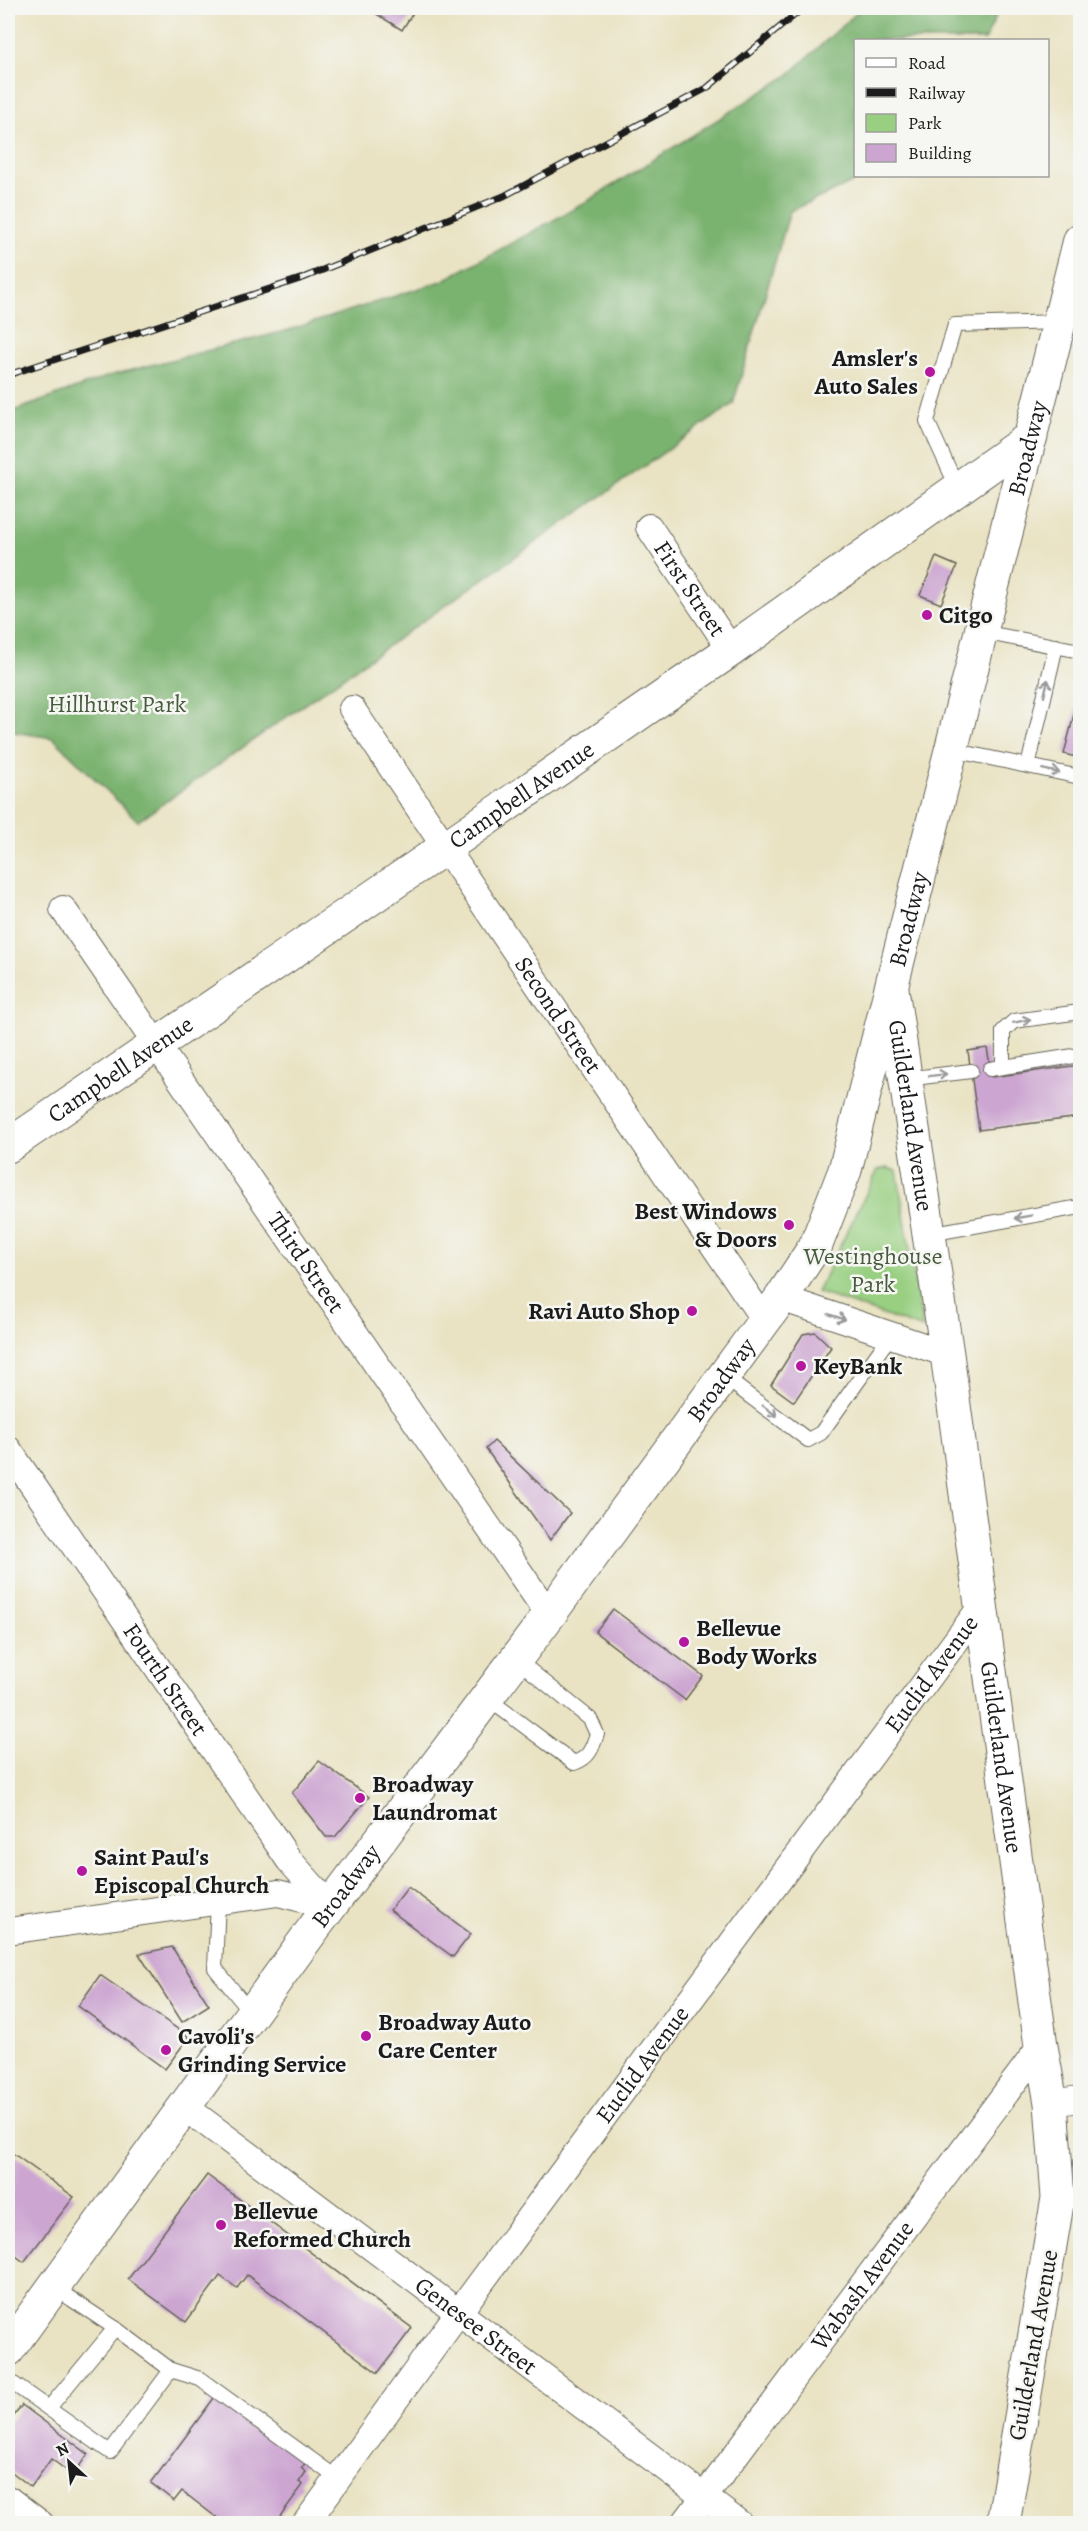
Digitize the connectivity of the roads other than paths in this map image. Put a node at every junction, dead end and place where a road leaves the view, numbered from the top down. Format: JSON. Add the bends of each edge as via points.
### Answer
{"nodes":[{"id":1,"x":1080,"y":240,"type":"edge"},
{"id":2,"x":1060,"y":322,"type":"junction"},
{"id":3,"x":1031,"y":437,"type":"junction"},
{"id":4,"x":958,"y":489,"type":"junction"},
{"id":5,"x":649,"y":527,"type":"dead end"},
{"id":6,"x":982,"y":632,"type":"junction"},
{"id":7,"x":1056,"y":646,"type":"junction"},
{"id":8,"x":731,"y":650,"type":"junction"},
{"id":9,"x":1080,"y":651,"type":"edge"},
{"id":10,"x":352,"y":709,"type":"dead end"},
{"id":11,"x":952,"y":750,"type":"junction"},
{"id":12,"x":1028,"y":766,"type":"junction"},
{"id":13,"x":1080,"y":777,"type":"edge"},
{"id":14,"x":446,"y":848,"type":"junction"},
{"id":15,"x":63,"y":909,"type":"dead end"},
{"id":16,"x":892,"y":989,"type":"junction"},
{"id":17,"x":1080,"y":1012,"type":"edge"},
{"id":18,"x":154,"y":1044,"type":"junction"},
{"id":19,"x":1080,"y":1055,"type":"edge"},
{"id":20,"x":971,"y":1071,"type":"dead end"},
{"id":21,"x":906,"y":1079,"type":"junction"},
{"id":22,"x":8,"y":1146,"type":"edge"},
{"id":23,"x":1080,"y":1207,"type":"edge"},
{"id":24,"x":929,"y":1234,"type":"junction"},
{"id":25,"x":773,"y":1309,"type":"junction"},
{"id":26,"x":891,"y":1335,"type":"junction"},
{"id":27,"x":947,"y":1354,"type":"junction"},
{"id":28,"x":723,"y":1376,"type":"junction"},
{"id":29,"x":8,"y":1449,"type":"edge"},
{"id":30,"x":981,"y":1607,"type":"junction"},
{"id":31,"x":549,"y":1616,"type":"junction"},
{"id":32,"x":516,"y":1659,"type":"junction"},
{"id":33,"x":487,"y":1698,"type":"junction"},
{"id":34,"x":218,"y":1901,"type":"junction"},
{"id":35,"x":330,"y":1906,"type":"junction"},
{"id":36,"x":8,"y":1930,"type":"edge"},
{"id":37,"x":252,"y":2014,"type":"junction"},
{"id":38,"x":1041,"y":2046,"type":"junction"},
{"id":39,"x":1066,"y":2101,"type":"edge"},
{"id":40,"x":185,"y":2107,"type":"junction"},
{"id":41,"x":53,"y":2287,"type":"junction"},
{"id":42,"x":459,"y":2312,"type":"junction"},
{"id":43,"x":115,"y":2328,"type":"junction"},
{"id":44,"x":8,"y":2350,"type":"edge"},
{"id":45,"x":171,"y":2370,"type":"junction"},
{"id":46,"x":8,"y":2380,"type":"edge"},
{"id":47,"x":48,"y":2408,"type":"junction"},
{"id":48,"x":337,"y":2478,"type":"junction"},
{"id":49,"x":703,"y":2497,"type":"junction"},
{"id":50,"x":8,"y":2499,"type":"edge"},
{"id":51,"x":41,"y":2523,"type":"edge"},
{"id":52,"x":305,"y":2523,"type":"edge"},
{"id":53,"x":684,"y":2523,"type":"edge"},
{"id":54,"x":740,"y":2523,"type":"edge"},
{"id":55,"x":1003,"y":2523,"type":"edge"}],
"edges":[{"from":1,"to":2,"type":"street","name":"Broadway"},
{"from":2,"to":3,"type":"street","name":"Broadway"},
{"from":2,"to":4,"type":"lane","via":[[955,326],[927,422]]},
{"from":3,"to":4,"type":"street","name":"Campbell Avenue"},
{"from":3,"to":6,"type":"street","name":"Broadway"},
{"from":4,"to":8,"type":"street","name":"Campbell Avenue"},
{"from":5,"to":8,"type":"street","name":"First Street"},
{"from":6,"to":7,"type":"lane"},
{"from":6,"to":11,"type":"street","name":"Broadway"},
{"from":7,"to":9,"type":"lane"},
{"from":12,"to":7,"type":"lane","one_way":true},
{"from":8,"to":14,"type":"street","name":"Campbell Avenue"},
{"from":10,"to":14,"type":"street","name":"Second Street"},
{"from":11,"to":12,"type":"lane"},
{"from":11,"to":16,"type":"street","name":"Broadway"},
{"from":12,"to":13,"type":"lane","one_way":true},
{"from":14,"to":18,"type":"street","name":"Campbell Avenue"},
{"from":14,"to":25,"type":"street","name":"Second Street"},
{"from":15,"to":18,"type":"street","name":"Third Street"},
{"from":16,"to":21,"type":"street","name":"Guilderland Avenue"},
{"from":16,"to":25,"type":"street","name":"Broadway","via":[[833,1207],[816,1245]]},
{"from":19,"to":17,"type":"lane","one_way":true,"via":[[997,1068],[1003,1031],[1014,1022]]},
{"from":18,"to":22,"type":"street","name":"Campbell Avenue"},
{"from":18,"to":31,"type":"street","name":"Third Street"},
{"from":21,"to":20,"type":"lane","one_way":true},
{"from":21,"to":24,"type":"street","name":"Guilderland Avenue"},
{"from":23,"to":24,"type":"lane","one_way":true},
{"from":24,"to":27,"type":"street","name":"Guilderland Avenue"},
{"from":25,"to":26,"type":"street","one_way":true},
{"from":25,"to":28,"type":"street","name":"Broadway"},
{"from":26,"to":27,"type":"street"},
{"from":28,"to":26,"type":"lane","one_way":true,"via":[[808,1440],[821,1433]]},
{"from":27,"to":30,"type":"street","name":"Guilderland Avenue"},
{"from":28,"to":31,"type":"street","name":"Broadway"},
{"from":29,"to":35,"type":"street","name":"Fourth Street","via":[[289,1860]]},
{"from":30,"to":38,"type":"street","name":"Guilderland Avenue"},
{"from":30,"to":42,"type":"street","name":"Euclid Avenue"},
{"from":31,"to":32,"type":"street","name":"Broadway"},
{"from":32,"to":33,"type":"street","name":"Broadway"},
{"from":32,"to":33,"type":"lane","via":[[590,1719],[597,1734],[592,1750],[574,1763]]},
{"from":33,"to":35,"type":"street","name":"Broadway"},
{"from":34,"to":35,"type":"street","via":[[278,1893]]},
{"from":34,"to":36,"type":"street"},
{"from":34,"to":37,"type":"lane","via":[[215,1968]]},
{"from":35,"to":37,"type":"street","name":"Broadway"},
{"from":37,"to":40,"type":"street","name":"Broadway"},
{"from":38,"to":39,"type":"street","name":"Guilderland Avenue"},
{"from":38,"to":49,"type":"street","name":"Wabash Avenue"},
{"from":39,"to":55,"type":"street","name":"Guilderland Avenue","via":[[1058,2198]]},
{"from":40,"to":41,"type":"street","name":"Broadway"},
{"from":40,"to":42,"type":"street","name":"Genesee Street"},
{"from":41,"to":43,"type":"lane"},
{"from":41,"to":44,"type":"street","name":"Broadway"},
{"from":42,"to":48,"type":"street","name":"Euclid Avenue"},
{"from":42,"to":49,"type":"street","name":"Genesee Street"},
{"from":43,"to":45,"type":"lane"},
{"from":43,"to":47,"type":"lane"},
{"from":45,"to":47,"type":"lane","via":[[110,2452]]},
{"from":45,"to":48,"type":"lane","via":[[200,2379]]},
{"from":46,"to":47,"type":"lane"},
{"from":48,"to":52,"type":"street","name":"Euclid Avenue"},
{"from":49,"to":53,"type":"street","name":"Wabash Avenue"},
{"from":49,"to":54,"type":"street","name":"Genesee Street"},
{"from":50,"to":51,"type":"street"}]}
